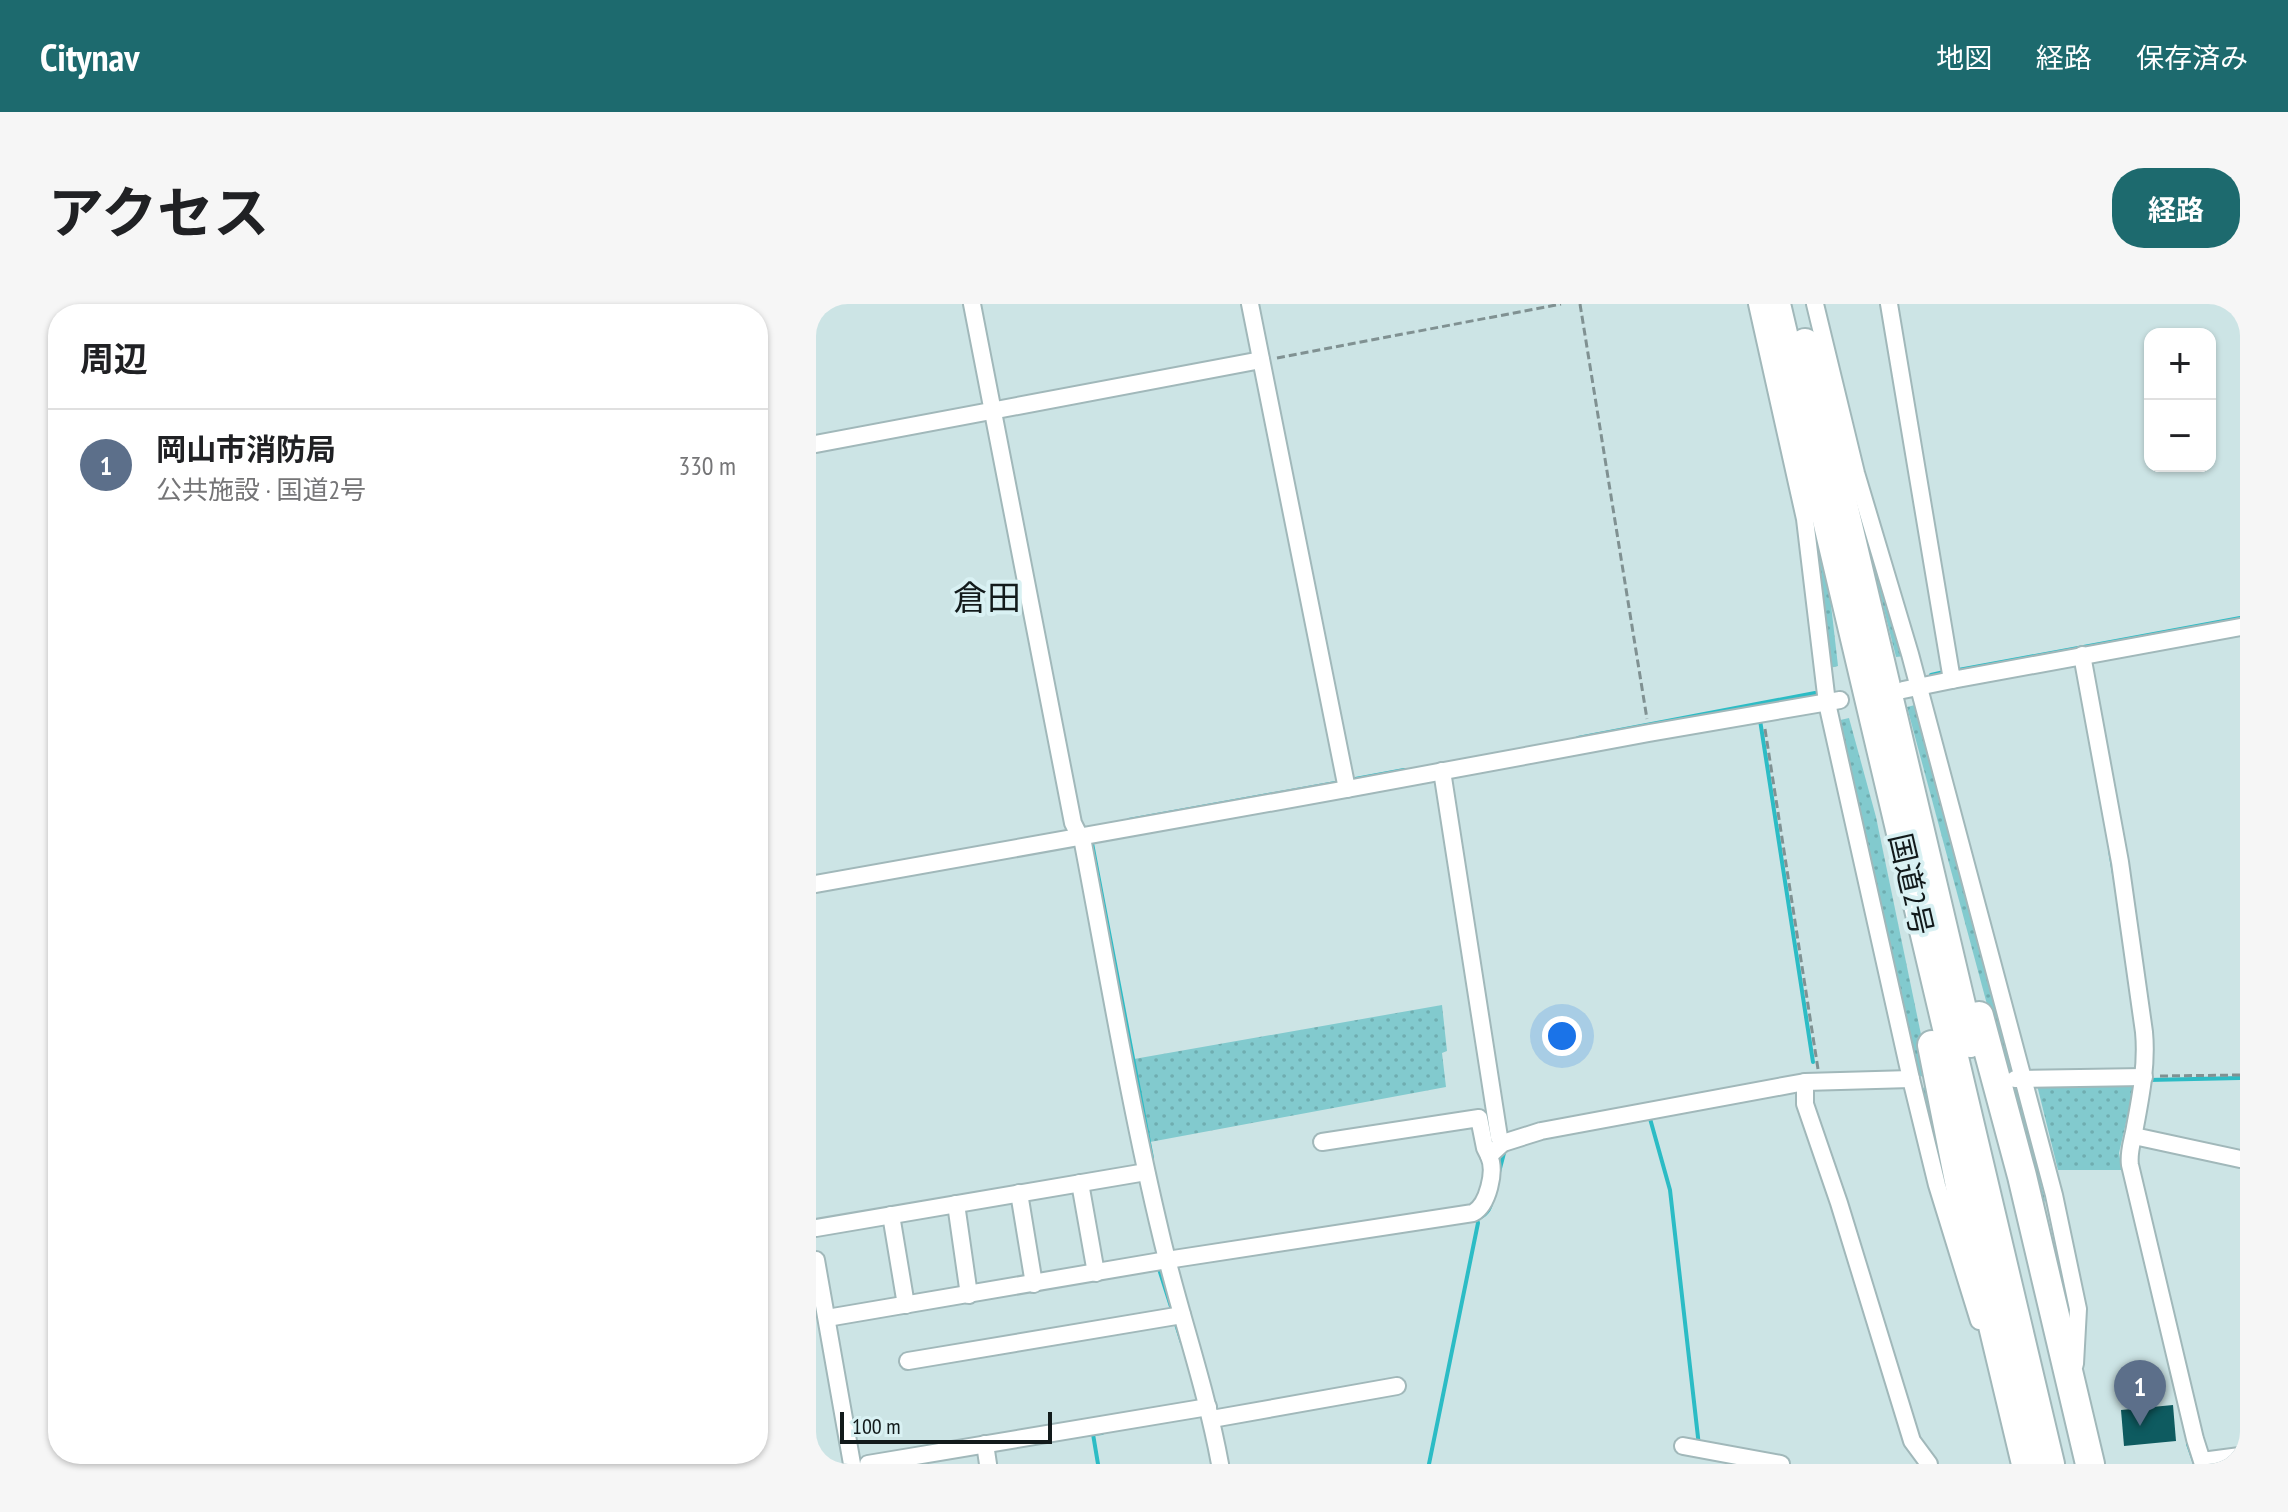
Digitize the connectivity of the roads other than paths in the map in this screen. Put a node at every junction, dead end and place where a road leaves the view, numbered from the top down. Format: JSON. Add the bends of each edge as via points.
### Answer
{"nodes":[{"id":1,"x":972,"y":304,"type":"edge"},
{"id":2,"x":1250,"y":304,"type":"edge"},
{"id":3,"x":1757,"y":304,"type":"edge"},
{"id":4,"x":1776,"y":304,"type":"edge"},
{"id":5,"x":1796,"y":304,"type":"edge"},
{"id":6,"x":1815,"y":304,"type":"edge"},
{"id":7,"x":1889,"y":304,"type":"edge"},
{"id":8,"x":1261,"y":360,"type":"junction"},
{"id":9,"x":992,"y":411,"type":"junction"},
{"id":10,"x":816,"y":444,"type":"edge"},
{"id":11,"x":2240,"y":627,"type":"edge"},
{"id":12,"x":1875,"y":637,"type":"junction"},
{"id":13,"x":2082,"y":655,"type":"junction"},
{"id":14,"x":1952,"y":674,"type":"junction"},
{"id":15,"x":1911,"y":688,"type":"junction"},
{"id":16,"x":1834,"y":702,"type":"junction"},
{"id":17,"x":1442,"y":771,"type":"junction"},
{"id":18,"x":1346,"y":784,"type":"junction"},
{"id":19,"x":1077,"y":832,"type":"junction"},
{"id":20,"x":1902,"y":844,"type":"junction"},
{"id":21,"x":816,"y":884,"type":"edge"},
{"id":22,"x":2144,"y":1077,"type":"junction"},
{"id":23,"x":2014,"y":1079,"type":"junction"},
{"id":24,"x":1912,"y":1081,"type":"junction"},
{"id":25,"x":1812,"y":1082,"type":"junction"},
{"id":26,"x":1931,"y":1082,"type":"dead end"},
{"id":27,"x":2034,"y":1117,"type":"junction"},
{"id":28,"x":2134,"y":1136,"type":"junction"},
{"id":29,"x":1322,"y":1142,"type":"dead end"},
{"id":30,"x":1498,"y":1148,"type":"junction"},
{"id":31,"x":2240,"y":1159,"type":"edge"},
{"id":32,"x":1146,"y":1172,"type":"junction"},
{"id":33,"x":1080,"y":1183,"type":"junction"},
{"id":34,"x":1994,"y":1188,"type":"junction"},
{"id":35,"x":1019,"y":1193,"type":"junction"},
{"id":36,"x":956,"y":1204,"type":"junction"},
{"id":37,"x":891,"y":1215,"type":"junction"},
{"id":38,"x":816,"y":1228,"type":"edge"},
{"id":39,"x":2036,"y":1234,"type":"junction"},
{"id":40,"x":816,"y":1260,"type":"edge"},
{"id":41,"x":1167,"y":1260,"type":"junction"},
{"id":42,"x":1096,"y":1273,"type":"junction"},
{"id":43,"x":1034,"y":1284,"type":"junction"},
{"id":44,"x":969,"y":1295,"type":"junction"},
{"id":45,"x":906,"y":1305,"type":"junction"},
{"id":46,"x":1177,"y":1316,"type":"junction"},
{"id":47,"x":827,"y":1318,"type":"junction"},
{"id":48,"x":908,"y":1361,"type":"dead end"},
{"id":49,"x":1397,"y":1386,"type":"dead end"},
{"id":50,"x":2076,"y":1408,"type":"junction"},
{"id":51,"x":1205,"y":1411,"type":"junction"},
{"id":52,"x":985,"y":1444,"type":"junction"},
{"id":53,"x":1694,"y":1448,"type":"dead end"},
{"id":54,"x":2240,"y":1456,"type":"edge"},
{"id":55,"x":2034,"y":1462,"type":"edge"},
{"id":56,"x":852,"y":1464,"type":"edge"},
{"id":57,"x":868,"y":1464,"type":"edge"},
{"id":58,"x":988,"y":1464,"type":"edge"},
{"id":59,"x":1220,"y":1464,"type":"edge"},
{"id":60,"x":1781,"y":1464,"type":"edge"},
{"id":61,"x":1929,"y":1464,"type":"edge"},
{"id":62,"x":2069,"y":1464,"type":"edge"},
{"id":63,"x":2090,"y":1464,"type":"edge"}],
"edges":[{"from":1,"to":9,"type":"street"},
{"from":2,"to":8,"type":"street"},
{"from":3,"to":16,"type":"street","via":[[1805,519]]},
{"from":4,"to":20,"type":"highway","name":"国道2号"},
{"from":5,"to":12,"type":"highway","name":"国道2号"},
{"from":6,"to":15,"type":"street"},
{"from":7,"to":14,"type":"street"},
{"from":8,"to":9,"type":"street"},
{"from":8,"to":18,"type":"street"},
{"from":9,"to":10,"type":"street"},
{"from":9,"to":19,"type":"street"},
{"from":11,"to":13,"type":"street"},
{"from":12,"to":34,"type":"highway","name":"国道2号"},
{"from":12,"to":39,"type":"highway","via":[[1946,884]]},
{"from":13,"to":14,"type":"street"},
{"from":13,"to":22,"type":"street","via":[[2120,862],[2146,1054]]},
{"from":14,"to":15,"type":"street"},
{"from":15,"to":23,"type":"street"},
{"from":16,"to":17,"type":"street"},
{"from":16,"to":24,"type":"street"},
{"from":17,"to":18,"type":"street"},
{"from":17,"to":30,"type":"street"},
{"from":18,"to":19,"type":"street"},
{"from":19,"to":21,"type":"street"},
{"from":19,"to":32,"type":"street"},
{"from":20,"to":34,"type":"highway","name":"国道2号"},
{"from":20,"to":55,"type":"highway","via":[[1899,881],[1962,1196]]},
{"from":22,"to":23,"type":"street"},
{"from":22,"to":28,"type":"street"},
{"from":23,"to":27,"type":"street"},
{"from":24,"to":25,"type":"street"},
{"from":24,"to":26,"type":"street"},
{"from":24,"to":55,"type":"street","via":[[1937,1185]]},
{"from":25,"to":30,"type":"street","via":[[1541,1131]]},
{"from":25,"to":61,"type":"street","via":[[1805,1104],[1912,1441]]},
{"from":27,"to":39,"type":"street","via":[[2047,1200]]},
{"from":27,"to":50,"type":"street","via":[[2078,1309]]},
{"from":28,"to":31,"type":"street"},
{"from":28,"to":54,"type":"street","via":[[2130,1165],[2202,1461]]},
{"from":29,"to":30,"type":"street","via":[[1479,1118],[1485,1148]]},
{"from":30,"to":41,"type":"street","via":[[1484,1202],[1473,1213]]},
{"from":32,"to":33,"type":"street"},
{"from":32,"to":41,"type":"street"},
{"from":33,"to":35,"type":"street"},
{"from":33,"to":42,"type":"street"},
{"from":34,"to":55,"type":"highway","name":"国道2号"},
{"from":34,"to":62,"type":"highway","name":"国道2号"},
{"from":35,"to":36,"type":"street"},
{"from":35,"to":43,"type":"street"},
{"from":36,"to":37,"type":"street"},
{"from":36,"to":44,"type":"street"},
{"from":37,"to":38,"type":"street"},
{"from":37,"to":45,"type":"street"},
{"from":39,"to":50,"type":"highway"},
{"from":40,"to":47,"type":"street"},
{"from":41,"to":42,"type":"street"},
{"from":41,"to":46,"type":"street"},
{"from":42,"to":43,"type":"street"},
{"from":43,"to":44,"type":"street"},
{"from":44,"to":45,"type":"street"},
{"from":45,"to":47,"type":"street"},
{"from":46,"to":48,"type":"street"},
{"from":46,"to":51,"type":"street"},
{"from":47,"to":56,"type":"street"},
{"from":49,"to":51,"type":"street"},
{"from":50,"to":63,"type":"highway"},
{"from":51,"to":52,"type":"street"},
{"from":51,"to":59,"type":"street"},
{"from":52,"to":57,"type":"street"},
{"from":52,"to":58,"type":"street"},
{"from":53,"to":60,"type":"street"}]}
